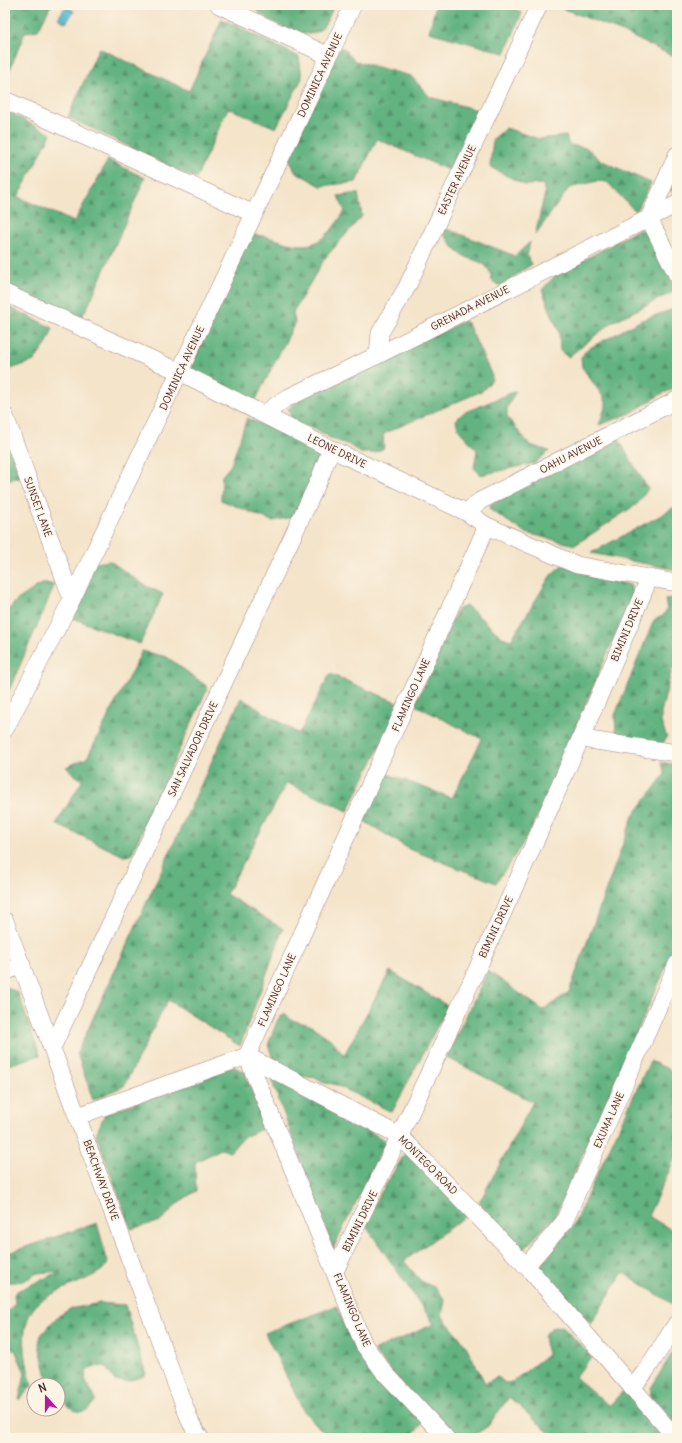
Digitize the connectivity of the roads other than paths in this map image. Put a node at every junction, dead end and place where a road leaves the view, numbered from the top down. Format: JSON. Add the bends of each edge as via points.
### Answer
{"nodes":[{"id":1,"x":219,"y":5,"type":"edge"},
{"id":2,"x":353,"y":5,"type":"edge"},
{"id":3,"x":540,"y":5,"type":"edge"},
{"id":4,"x":329,"y":56,"type":"junction"},
{"id":5,"x":5,"y":100,"type":"edge"},
{"id":6,"x":677,"y":155,"type":"edge"},
{"id":7,"x":677,"y":204,"type":"edge"},
{"id":8,"x":254,"y":214,"type":"junction"},
{"id":9,"x":649,"y":218,"type":"junction"},
{"id":10,"x":677,"y":275,"type":"edge"},
{"id":11,"x":5,"y":293,"type":"edge"},
{"id":12,"x":378,"y":355,"type":"junction"},
{"id":13,"x":180,"y":372,"type":"junction"},
{"id":14,"x":677,"y":400,"type":"edge"},
{"id":15,"x":264,"y":414,"type":"junction"},
{"id":16,"x":5,"y":416,"type":"edge"},
{"id":17,"x":331,"y":449,"type":"junction"},
{"id":18,"x":466,"y":512,"type":"junction"},
{"id":19,"x":487,"y":526,"type":"junction"},
{"id":20,"x":649,"y":579,"type":"junction"},
{"id":21,"x":677,"y":582,"type":"edge"},
{"id":22,"x":72,"y":599,"type":"junction"},
{"id":23,"x":5,"y":729,"type":"edge"},
{"id":24,"x":582,"y":738,"type":"junction"},
{"id":25,"x":677,"y":753,"type":"edge"},
{"id":26,"x":5,"y":921,"type":"edge"},
{"id":27,"x":8,"y":941,"type":"edge"},
{"id":28,"x":677,"y":964,"type":"edge"},
{"id":29,"x":22,"y":965,"type":"junction"},
{"id":30,"x":5,"y":972,"type":"edge"},
{"id":31,"x":52,"y":1048,"type":"junction"},
{"id":32,"x":247,"y":1056,"type":"junction"},
{"id":33,"x":78,"y":1116,"type":"junction"},
{"id":34,"x":400,"y":1136,"type":"junction"},
{"id":35,"x":526,"y":1266,"type":"junction"},
{"id":36,"x":336,"y":1271,"type":"junction"},
{"id":37,"x":677,"y":1323,"type":"edge"},
{"id":38,"x":632,"y":1388,"type":"junction"},
{"id":39,"x":200,"y":1438,"type":"edge"},
{"id":40,"x":446,"y":1438,"type":"edge"},
{"id":41,"x":676,"y":1438,"type":"edge"}],
"edges":[{"from":1,"to":4,"type":"street"},
{"from":2,"to":4,"type":"street","name":"DOMINICA AVENUE"},
{"from":3,"to":12,"type":"street","name":"EASTER AVENUE","via":[[407,287],[380,333]]},
{"from":4,"to":8,"type":"street","name":"DOMINICA AVENUE"},
{"from":5,"to":8,"type":"street"},
{"from":6,"to":9,"type":"street"},
{"from":7,"to":9,"type":"street","name":"GRENADA AVENUE"},
{"from":8,"to":13,"type":"street","name":"DOMINICA AVENUE"},
{"from":9,"to":10,"type":"street"},
{"from":9,"to":12,"type":"street","name":"GRENADA AVENUE"},
{"from":11,"to":13,"type":"street","name":"LEONE DRIVE"},
{"from":12,"to":15,"type":"street","name":"GRENADA AVENUE","via":[[285,399]]},
{"from":13,"to":15,"type":"street","name":"LEONE DRIVE"},
{"from":13,"to":22,"type":"street","name":"DOMINICA AVENUE"},
{"from":14,"to":18,"type":"street","name":"OAHU AVENUE","via":[[480,501]]},
{"from":15,"to":17,"type":"street","name":"LEONE DRIVE"},
{"from":16,"to":22,"type":"street","name":"SUNSET LANE"},
{"from":17,"to":18,"type":"street","name":"LEONE DRIVE"},
{"from":17,"to":31,"type":"street","name":"SAN SALVADOR DRIVE","via":[[319,480]]},
{"from":18,"to":19,"type":"street","name":"LEONE DRIVE"},
{"from":19,"to":20,"type":"street","name":"LEONE DRIVE","via":[[577,565]]},
{"from":19,"to":32,"type":"street","name":"FLAMINGO LANE"},
{"from":20,"to":21,"type":"street","name":"LEONE DRIVE"},
{"from":20,"to":24,"type":"street","name":"BIMINI DRIVE"},
{"from":22,"to":23,"type":"street","name":"DOMINICA AVENUE"},
{"from":24,"to":25,"type":"street"},
{"from":24,"to":34,"type":"street","name":"BIMINI DRIVE"},
{"from":26,"to":27,"type":"street","name":"BEACHWAY DRIVE"},
{"from":27,"to":29,"type":"street","name":"BEACHWAY DRIVE"},
{"from":28,"to":35,"type":"street","name":"EXUMA LANE","via":[[564,1222]]},
{"from":29,"to":30,"type":"street"},
{"from":29,"to":31,"type":"street","name":"BEACHWAY DRIVE"},
{"from":31,"to":33,"type":"street","name":"BEACHWAY DRIVE"},
{"from":32,"to":33,"type":"street"},
{"from":32,"to":34,"type":"street","name":"MONTEGO ROAD"},
{"from":32,"to":36,"type":"street","name":"FLAMINGO LANE"},
{"from":33,"to":39,"type":"street","name":"BEACHWAY DRIVE","via":[[177,1387],[191,1423]]},
{"from":34,"to":35,"type":"street","name":"MONTEGO ROAD"},
{"from":34,"to":36,"type":"street","name":"BIMINI DRIVE"},
{"from":35,"to":38,"type":"street","name":"MONTEGO ROAD"},
{"from":36,"to":40,"type":"street","name":"FLAMINGO LANE","via":[[364,1344],[384,1372]]},
{"from":37,"to":38,"type":"street"},
{"from":38,"to":41,"type":"street","name":"MONTEGO ROAD"}]}
